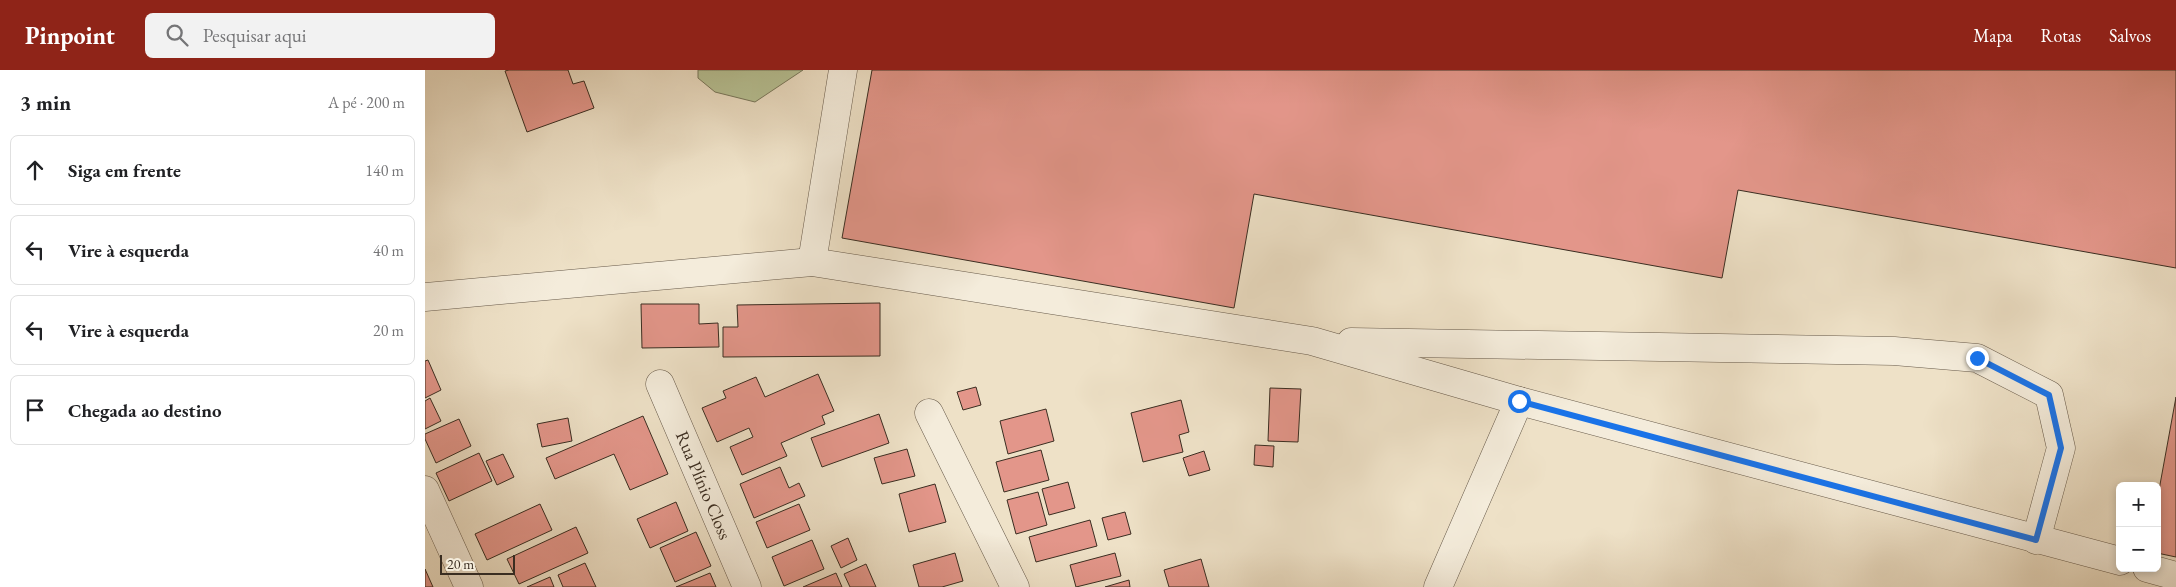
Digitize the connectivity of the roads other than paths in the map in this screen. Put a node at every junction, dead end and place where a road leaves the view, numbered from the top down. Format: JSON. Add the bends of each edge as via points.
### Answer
{"nodes":[{"id":1,"x":843,"y":70,"type":"edge"},
{"id":2,"x":812,"y":262,"type":"junction"},
{"id":3,"x":425,"y":297,"type":"edge"},
{"id":4,"x":1312,"y":341,"type":"junction"},
{"id":5,"x":659,"y":384,"type":"dead end"},
{"id":6,"x":1519,"y":401,"type":"junction"},
{"id":7,"x":929,"y":414,"type":"dead end"},
{"id":8,"x":425,"y":490,"type":"edge"},
{"id":9,"x":2036,"y":540,"type":"junction"},
{"id":10,"x":2116,"y":560,"type":"edge"},
{"id":11,"x":2161,"y":572,"type":"edge"},
{"id":12,"x":2176,"y":576,"type":"edge"},
{"id":13,"x":469,"y":587,"type":"edge"},
{"id":14,"x":747,"y":587,"type":"edge"},
{"id":15,"x":1015,"y":587,"type":"edge"},
{"id":16,"x":1438,"y":587,"type":"edge"}],
"edges":[{"from":1,"to":2,"type":"street"},
{"from":2,"to":3,"type":"street"},
{"from":2,"to":4,"type":"street"},
{"from":4,"to":6,"type":"street"},
{"from":4,"to":9,"type":"street","via":[[1894,350],[1977,358],[2049,395],[2061,448]]},
{"from":5,"to":14,"type":"street","name":"Rua Plínio Closs"},
{"from":6,"to":9,"type":"street"},
{"from":6,"to":16,"type":"street"},
{"from":7,"to":15,"type":"street"},
{"from":8,"to":13,"type":"street"},
{"from":9,"to":10,"type":"street"},
{"from":11,"to":12,"type":"street"}]}
